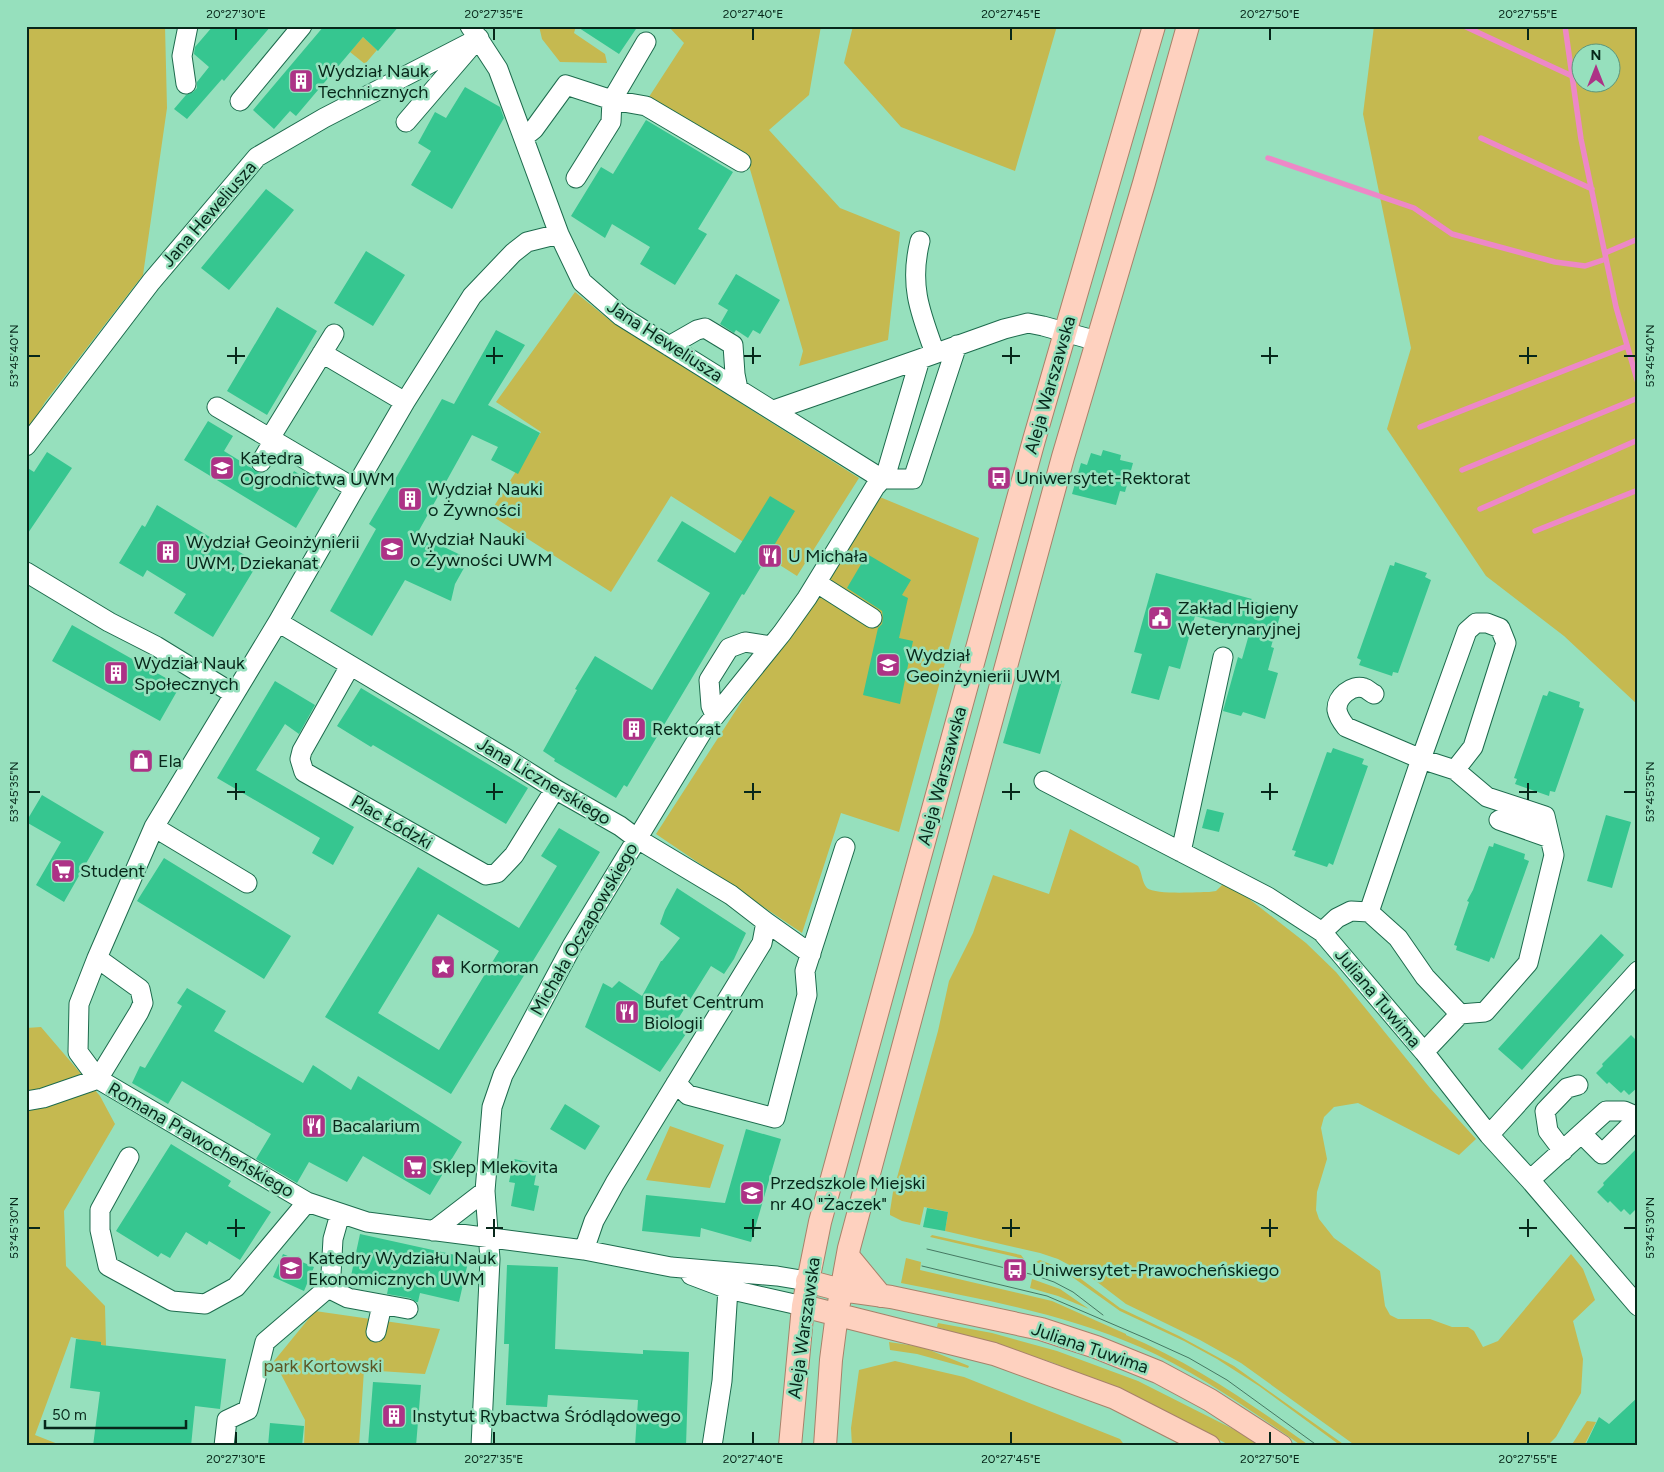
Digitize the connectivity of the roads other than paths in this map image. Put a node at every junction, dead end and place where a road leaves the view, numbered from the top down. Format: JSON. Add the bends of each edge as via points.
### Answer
{"nodes":[{"id":1,"x":188,"y":26,"type":"edge"},
{"id":2,"x":302,"y":26,"type":"edge"},
{"id":3,"x":1154,"y":26,"type":"edge"},
{"id":4,"x":1188,"y":26,"type":"edge"},
{"id":5,"x":474,"y":32,"type":"edge"},
{"id":6,"x":646,"y":42,"type":"dead end"},
{"id":7,"x":186,"y":84,"type":"dead end"},
{"id":8,"x":612,"y":100,"type":"junction"},
{"id":9,"x":240,"y":101,"type":"dead end"},
{"id":10,"x":406,"y":122,"type":"dead end"},
{"id":11,"x":524,"y":137,"type":"junction"},
{"id":12,"x":741,"y":162,"type":"dead end"},
{"id":13,"x":576,"y":178,"type":"dead end"},
{"id":14,"x":559,"y":234,"type":"junction"},
{"id":15,"x":920,"y":241,"type":"dead end"},
{"id":16,"x":1066,"y":332,"type":"junction"},
{"id":17,"x":334,"y":334,"type":"dead end"},
{"id":18,"x":1097,"y":342,"type":"junction"},
{"id":19,"x":957,"y":345,"type":"junction"},
{"id":20,"x":669,"y":346,"type":"junction"},
{"id":21,"x":322,"y":353,"type":"junction"},
{"id":22,"x":928,"y":356,"type":"junction"},
{"id":23,"x":738,"y":389,"type":"junction"},
{"id":24,"x":406,"y":402,"type":"junction"},
{"id":25,"x":217,"y":407,"type":"dead end"},
{"id":26,"x":774,"y":410,"type":"junction"},
{"id":27,"x":272,"y":439,"type":"junction"},
{"id":28,"x":26,"y":446,"type":"edge"},
{"id":29,"x":261,"y":462,"type":"dead end"},
{"id":30,"x":882,"y":479,"type":"junction"},
{"id":31,"x":354,"y":488,"type":"junction"},
{"id":32,"x":26,"y":572,"type":"edge"},
{"id":33,"x":817,"y":583,"type":"junction"},
{"id":34,"x":872,"y":618,"type":"dead end"},
{"id":35,"x":278,"y":622,"type":"junction"},
{"id":36,"x":771,"y":646,"type":"junction"},
{"id":37,"x":1223,"y":657,"type":"dead end"},
{"id":38,"x":350,"y":666,"type":"junction"},
{"id":39,"x":234,"y":694,"type":"junction"},
{"id":40,"x":1374,"y":694,"type":"dead end"},
{"id":41,"x":715,"y":716,"type":"junction"},
{"id":42,"x":1421,"y":760,"type":"junction"},
{"id":43,"x":1455,"y":770,"type":"junction"},
{"id":44,"x":1044,"y":781,"type":"dead end"},
{"id":45,"x":555,"y":789,"type":"junction"},
{"id":46,"x":1499,"y":820,"type":"dead end"},
{"id":47,"x":154,"y":827,"type":"junction"},
{"id":48,"x":636,"y":838,"type":"junction"},
{"id":49,"x":1550,"y":838,"type":"junction"},
{"id":50,"x":845,"y":847,"type":"dead end"},
{"id":51,"x":1181,"y":852,"type":"junction"},
{"id":52,"x":247,"y":884,"type":"dead end"},
{"id":53,"x":1369,"y":912,"type":"junction"},
{"id":54,"x":766,"y":922,"type":"junction"},
{"id":55,"x":1322,"y":932,"type":"junction"},
{"id":56,"x":811,"y":954,"type":"junction"},
{"id":57,"x":97,"y":958,"type":"junction"},
{"id":58,"x":1638,"y":970,"type":"edge"},
{"id":59,"x":1460,"y":1014,"type":"junction"},
{"id":60,"x":1424,"y":1052,"type":"junction"},
{"id":61,"x":98,"y":1080,"type":"junction"},
{"id":62,"x":676,"y":1083,"type":"junction"},
{"id":63,"x":1578,"y":1085,"type":"dead end"},
{"id":64,"x":26,"y":1101,"type":"edge"},
{"id":65,"x":1638,"y":1118,"type":"edge"},
{"id":66,"x":1582,"y":1134,"type":"junction"},
{"id":67,"x":1489,"y":1135,"type":"junction"},
{"id":68,"x":1563,"y":1151,"type":"junction"},
{"id":69,"x":129,"y":1157,"type":"dead end"},
{"id":70,"x":1530,"y":1180,"type":"junction"},
{"id":71,"x":485,"y":1191,"type":"junction"},
{"id":72,"x":307,"y":1202,"type":"junction"},
{"id":73,"x":340,"y":1214,"type":"junction"},
{"id":74,"x":433,"y":1230,"type":"junction"},
{"id":75,"x":490,"y":1239,"type":"junction"},
{"id":76,"x":584,"y":1250,"type":"junction"},
{"id":77,"x":848,"y":1256,"type":"junction"},
{"id":78,"x":671,"y":1267,"type":"junction"},
{"id":79,"x":808,"y":1281,"type":"junction"},
{"id":80,"x":328,"y":1288,"type":"junction"},
{"id":81,"x":728,"y":1289,"type":"junction"},
{"id":82,"x":841,"y":1290,"type":"junction"},
{"id":83,"x":881,"y":1296,"type":"junction"},
{"id":84,"x":382,"y":1305,"type":"junction"},
{"id":85,"x":803,"y":1306,"type":"junction"},
{"id":86,"x":1638,"y":1306,"type":"edge"},
{"id":87,"x":408,"y":1309,"type":"dead end"},
{"id":88,"x":837,"y":1314,"type":"junction"},
{"id":89,"x":877,"y":1324,"type":"junction"},
{"id":90,"x":376,"y":1332,"type":"dead end"},
{"id":91,"x":832,"y":1344,"type":"junction"},
{"id":92,"x":224,"y":1446,"type":"edge"},
{"id":93,"x":481,"y":1446,"type":"edge"},
{"id":94,"x":712,"y":1446,"type":"edge"},
{"id":95,"x":790,"y":1446,"type":"edge"},
{"id":96,"x":825,"y":1446,"type":"edge"},
{"id":97,"x":1209,"y":1446,"type":"edge"},
{"id":98,"x":1281,"y":1446,"type":"edge"}],
"edges":[{"from":1,"to":7,"type":"street","via":[[182,56]]},
{"from":2,"to":9,"type":"street"},
{"from":3,"to":16,"type":"main road","name":"Aleja Warszawska"},
{"from":4,"to":18,"type":"main road","name":"Aleja Warszawska"},
{"from":5,"to":10,"type":"street"},
{"from":5,"to":11,"type":"street","name":"Jana Heweliusza","via":[[498,68]]},
{"from":5,"to":28,"type":"street","name":"Jana Heweliusza","via":[[257,157],[151,282]]},
{"from":6,"to":8,"type":"street"},
{"from":8,"to":11,"type":"street","via":[[566,85],[534,129]]},
{"from":8,"to":12,"type":"street","via":[[646,106]]},
{"from":8,"to":13,"type":"street","via":[[611,122]]},
{"from":11,"to":14,"type":"street","name":"Jana Heweliusza"},
{"from":14,"to":20,"type":"street","name":"Jana Heweliusza","via":[[582,282],[621,316]]},
{"from":14,"to":24,"type":"street","name":"Romana Prawocheńskiego","via":[[527,242],[487,279],[472,296]]},
{"from":15,"to":22,"type":"street","via":[[914,273]]},
{"from":16,"to":18,"type":"street"},
{"from":16,"to":19,"type":"street","via":[[1028,323]]},
{"from":16,"to":79,"type":"main road","name":"Aleja Warszawska","via":[[820,1222]]},
{"from":17,"to":21,"type":"street"},
{"from":18,"to":77,"type":"main road","name":"Aleja Warszawska","via":[[941,904]]},
{"from":19,"to":22,"type":"street"},
{"from":19,"to":30,"type":"street","via":[[913,479]]},
{"from":20,"to":23,"type":"street","name":"Jana Heweliusza"},
{"from":20,"to":23,"type":"street","via":[[704,328],[733,345]]},
{"from":21,"to":24,"type":"street"},
{"from":21,"to":27,"type":"street"},
{"from":22,"to":26,"type":"street"},
{"from":22,"to":30,"type":"street"},
{"from":23,"to":26,"type":"street","name":"Jana Heweliusza"},
{"from":24,"to":31,"type":"street","name":"Romana Prawocheńskiego"},
{"from":25,"to":27,"type":"street"},
{"from":26,"to":30,"type":"street","name":"Jana Heweliusza"},
{"from":27,"to":29,"type":"street"},
{"from":27,"to":31,"type":"street"},
{"from":30,"to":33,"type":"street","name":"Michała Oczapowskiego"},
{"from":31,"to":35,"type":"street","name":"Romana Prawocheńskiego"},
{"from":32,"to":39,"type":"street"},
{"from":33,"to":34,"type":"street"},
{"from":33,"to":36,"type":"street","name":"Michała Oczapowskiego"},
{"from":35,"to":38,"type":"street","name":"Jana Licznerskiego"},
{"from":35,"to":39,"type":"street","name":"Romana Prawocheńskiego"},
{"from":36,"to":41,"type":"street","name":"Michała Oczapowskiego"},
{"from":36,"to":41,"type":"street","via":[[745,642],[728,648],[709,680]]},
{"from":37,"to":51,"type":"street"},
{"from":38,"to":45,"type":"street","name":"Jana Licznerskiego"},
{"from":38,"to":45,"type":"street","name":"Plac Łódzki","via":[[302,751],[300,760],[304,772],[486,875],[497,874],[514,855]]},
{"from":39,"to":47,"type":"street","name":"Romana Prawocheńskiego"},
{"from":40,"to":42,"type":"street","via":[[1363,688],[1353,688],[1344,694],[1338,701],[1340,719],[1346,727]]},
{"from":41,"to":48,"type":"street","name":"Michała Oczapowskiego"},
{"from":42,"to":43,"type":"street"},
{"from":42,"to":43,"type":"street","via":[[1467,631],[1476,623],[1487,623],[1500,628],[1506,643],[1474,747]]},
{"from":42,"to":53,"type":"street"},
{"from":43,"to":49,"type":"street","via":[[1487,798],[1545,816]]},
{"from":44,"to":51,"type":"street","name":"Juliana Tuwima"},
{"from":45,"to":48,"type":"street","name":"Jana Licznerskiego"},
{"from":46,"to":49,"type":"street"},
{"from":47,"to":52,"type":"street"},
{"from":47,"to":57,"type":"street","name":"Romana Prawocheńskiego"},
{"from":48,"to":54,"type":"street","name":"Jana Licznerskiego","via":[[731,895]]},
{"from":48,"to":71,"type":"street","name":"Michała Oczapowskiego","via":[[572,946],[503,1075],[492,1107]]},
{"from":49,"to":59,"type":"street","via":[[1554,855],[1528,963],[1485,1012]]},
{"from":50,"to":56,"type":"street"},
{"from":51,"to":55,"type":"street","name":"Juliana Tuwima","via":[[1268,897]]},
{"from":53,"to":55,"type":"street","via":[[1351,911],[1337,918]]},
{"from":53,"to":59,"type":"street","via":[[1398,938],[1425,977]]},
{"from":54,"to":56,"type":"street","name":"Jana Licznerskiego"},
{"from":54,"to":62,"type":"street","via":[[762,942]]},
{"from":55,"to":60,"type":"street","name":"Juliana Tuwima"},
{"from":56,"to":62,"type":"street","via":[[805,971],[807,995],[774,1118],[688,1095]]},
{"from":57,"to":61,"type":"street","name":"Romana Prawocheńskiego","via":[[80,1004],[78,1052]]},
{"from":57,"to":61,"type":"street","via":[[140,989],[143,1002]]},
{"from":58,"to":67,"type":"street"},
{"from":59,"to":60,"type":"street"},
{"from":60,"to":67,"type":"street","name":"Juliana Tuwima"},
{"from":61,"to":64,"type":"street"},
{"from":61,"to":72,"type":"street","name":"Romana Prawocheńskiego"},
{"from":62,"to":76,"type":"street","via":[[598,1214]]},
{"from":63,"to":68,"type":"street","via":[[1567,1088],[1545,1111],[1548,1131]]},
{"from":65,"to":66,"type":"street","via":[[1624,1112],[1606,1112]]},
{"from":65,"to":66,"type":"street","via":[[1602,1154]]},
{"from":66,"to":68,"type":"street"},
{"from":67,"to":70,"type":"street","name":"Juliana Tuwima"},
{"from":68,"to":70,"type":"street"},
{"from":69,"to":72,"type":"street","via":[[100,1210],[100,1230],[108,1266],[172,1301],[205,1304],[236,1287]]},
{"from":70,"to":86,"type":"street","name":"Juliana Tuwima"},
{"from":71,"to":74,"type":"street"},
{"from":71,"to":75,"type":"street","name":"Michała Oczapowskiego"},
{"from":72,"to":73,"type":"street","name":"Romana Prawocheńskiego"},
{"from":73,"to":74,"type":"street","name":"Romana Prawocheńskiego","via":[[367,1222]]},
{"from":73,"to":80,"type":"street","via":[[333,1239]]},
{"from":74,"to":75,"type":"street","name":"Romana Prawocheńskiego"},
{"from":75,"to":76,"type":"street","name":"Romana Prawocheńskiego"},
{"from":75,"to":93,"type":"street","name":"Michała Oczapowskiego"},
{"from":76,"to":78,"type":"street","name":"Romana Prawocheńskiego"},
{"from":77,"to":82,"type":"main road","name":"Aleja Warszawska"},
{"from":77,"to":83,"type":"main road"},
{"from":78,"to":79,"type":"street","name":"Romana Prawocheńskiego"},
{"from":78,"to":81,"type":"street","name":"Romana Prawocheńskiego"},
{"from":79,"to":82,"type":"main road","name":"Juliana Tuwima"},
{"from":79,"to":85,"type":"main road","name":"Aleja Warszawska"},
{"from":80,"to":84,"type":"street","via":[[348,1298]]},
{"from":80,"to":92,"type":"street","via":[[265,1342],[248,1410],[227,1420]]},
{"from":81,"to":85,"type":"street","name":"Romana Prawocheńskiego"},
{"from":81,"to":94,"type":"street","via":[[722,1381]]},
{"from":82,"to":83,"type":"main road","name":"Juliana Tuwima"},
{"from":82,"to":88,"type":"main road","name":"Aleja Warszawska"},
{"from":83,"to":98,"type":"main road","name":"Juliana Tuwima","via":[[1041,1329],[1096,1347],[1158,1372],[1210,1400]]},
{"from":84,"to":87,"type":"street"},
{"from":84,"to":90,"type":"street"},
{"from":85,"to":88,"type":"main road"},
{"from":85,"to":95,"type":"main road","name":"Aleja Warszawska"},
{"from":88,"to":89,"type":"main road"},
{"from":88,"to":91,"type":"main road","name":"Aleja Warszawska"},
{"from":89,"to":91,"type":"main road"},
{"from":89,"to":97,"type":"main road","via":[[994,1354],[1115,1398]]},
{"from":91,"to":96,"type":"main road","name":"Aleja Warszawska"}]}
